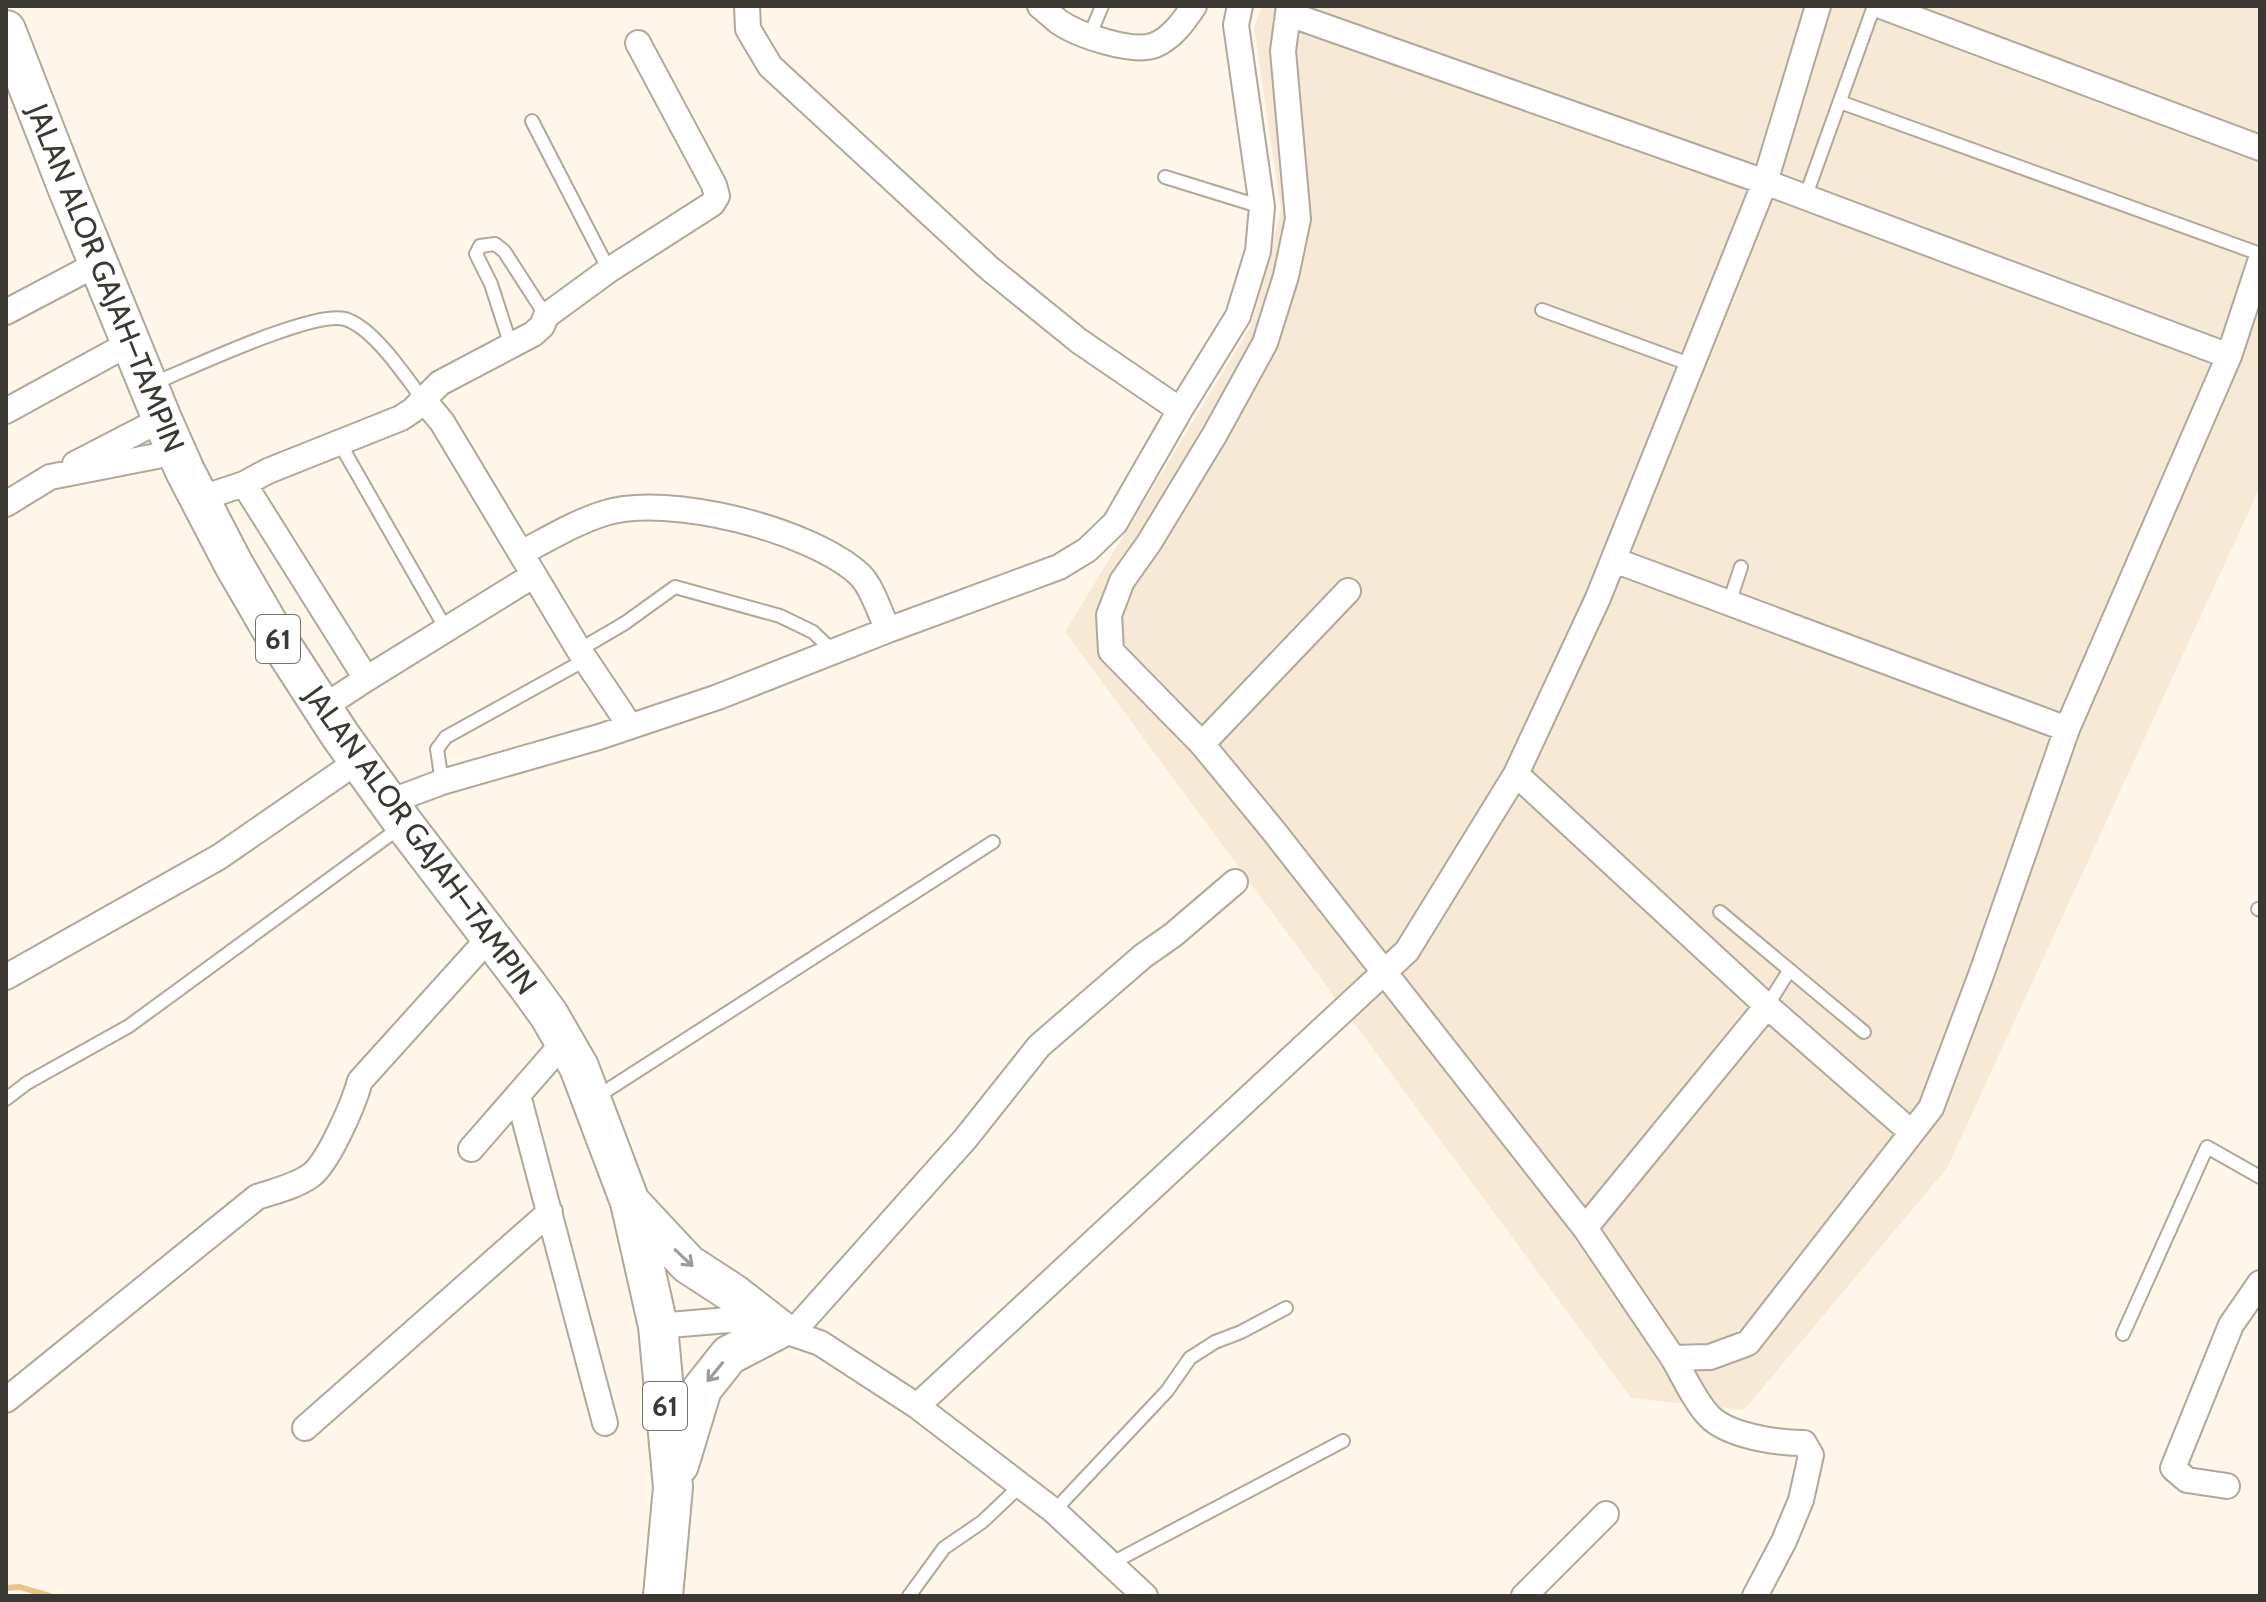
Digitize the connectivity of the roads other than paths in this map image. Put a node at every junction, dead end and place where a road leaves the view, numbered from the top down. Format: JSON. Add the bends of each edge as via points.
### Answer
{"nodes":[{"id":1,"x":747,"y":6,"type":"edge"},
{"id":2,"x":1040,"y":6,"type":"edge"},
{"id":3,"x":1102,"y":6,"type":"edge"},
{"id":4,"x":1194,"y":6,"type":"edge"},
{"id":5,"x":1240,"y":6,"type":"edge"},
{"id":6,"x":1818,"y":6,"type":"edge"},
{"id":7,"x":1874,"y":6,"type":"edge"},
{"id":8,"x":1881,"y":6,"type":"edge"},
{"id":9,"x":1289,"y":10,"type":"edge"},
{"id":10,"x":6,"y":30,"type":"edge"},
{"id":11,"x":1089,"y":37,"type":"junction"},
{"id":12,"x":638,"y":43,"type":"dead end"},
{"id":13,"x":1840,"y":102,"type":"junction"},
{"id":14,"x":532,"y":121,"type":"dead end"},
{"id":15,"x":2260,"y":148,"type":"edge"},
{"id":16,"x":1258,"y":165,"type":"junction"},
{"id":17,"x":1293,"y":165,"type":"junction"},
{"id":18,"x":1165,"y":177,"type":"dead end"},
{"id":19,"x":1765,"y":182,"type":"junction"},
{"id":20,"x":1805,"y":198,"type":"junction"},
{"id":21,"x":1262,"y":207,"type":"junction"},
{"id":22,"x":2260,"y":254,"type":"edge"},
{"id":23,"x":2260,"y":262,"type":"edge"},
{"id":24,"x":97,"y":264,"type":"junction"},
{"id":25,"x":609,"y":270,"type":"junction"},
{"id":26,"x":1542,"y":310,"type":"dead end"},
{"id":27,"x":6,"y":312,"type":"edge"},
{"id":28,"x":546,"y":316,"type":"junction"},
{"id":29,"x":130,"y":343,"type":"junction"},
{"id":30,"x":511,"y":346,"type":"junction"},
{"id":31,"x":2229,"y":356,"type":"junction"},
{"id":32,"x":1692,"y":365,"type":"junction"},
{"id":33,"x":422,"y":398,"type":"junction"},
{"id":34,"x":1180,"y":410,"type":"junction"},
{"id":35,"x":6,"y":411,"type":"edge"},
{"id":36,"x":162,"y":419,"type":"junction"},
{"id":37,"x":339,"y":442,"type":"junction"},
{"id":38,"x":50,"y":477,"type":"junction"},
{"id":39,"x":244,"y":484,"type":"junction"},
{"id":40,"x":199,"y":499,"type":"junction"},
{"id":41,"x":6,"y":504,"type":"edge"},
{"id":42,"x":521,"y":553,"type":"junction"},
{"id":43,"x":1614,"y":560,"type":"junction"},
{"id":44,"x":1741,"y":567,"type":"dead end"},
{"id":45,"x":534,"y":575,"type":"junction"},
{"id":46,"x":1348,"y":591,"type":"dead end"},
{"id":47,"x":1729,"y":603,"type":"junction"},
{"id":48,"x":446,"y":629,"type":"junction"},
{"id":49,"x":888,"y":630,"type":"junction"},
{"id":50,"x":834,"y":652,"type":"junction"},
{"id":51,"x":582,"y":655,"type":"junction"},
{"id":52,"x":366,"y":679,"type":"junction"},
{"id":53,"x":322,"y":708,"type":"junction"},
{"id":54,"x":630,"y":726,"type":"junction"},
{"id":55,"x":2067,"y":729,"type":"junction"},
{"id":56,"x":1202,"y":744,"type":"junction"},
{"id":57,"x":358,"y":761,"type":"junction"},
{"id":58,"x":1516,"y":774,"type":"junction"},
{"id":59,"x":442,"y":782,"type":"junction"},
{"id":60,"x":397,"y":813,"type":"junction"},
{"id":61,"x":993,"y":842,"type":"dead end"},
{"id":62,"x":1235,"y":882,"type":"dead end"},
{"id":63,"x":1720,"y":912,"type":"dead end"},
{"id":64,"x":490,"y":937,"type":"junction"},
{"id":65,"x":1789,"y":971,"type":"junction"},
{"id":66,"x":1383,"y":973,"type":"junction"},
{"id":67,"x":6,"y":977,"type":"edge"},
{"id":68,"x":1767,"y":1006,"type":"junction"},
{"id":69,"x":1864,"y":1032,"type":"dead end"},
{"id":70,"x":565,"y":1041,"type":"junction"},
{"id":71,"x":518,"y":1095,"type":"junction"},
{"id":72,"x":6,"y":1099,"type":"edge"},
{"id":73,"x":592,"y":1099,"type":"junction"},
{"id":74,"x":1911,"y":1132,"type":"junction"},
{"id":75,"x":471,"y":1149,"type":"dead end"},
{"id":76,"x":2260,"y":1177,"type":"edge"},
{"id":77,"x":630,"y":1202,"type":"junction"},
{"id":78,"x":550,"y":1212,"type":"junction"},
{"id":79,"x":1585,"y":1228,"type":"junction"},
{"id":80,"x":2260,"y":1283,"type":"edge"},
{"id":81,"x":1286,"y":1308,"type":"dead end"},
{"id":82,"x":658,"y":1326,"type":"junction"},
{"id":83,"x":786,"y":1331,"type":"junction"},
{"id":84,"x":2123,"y":1334,"type":"dead end"},
{"id":85,"x":1673,"y":1358,"type":"junction"},
{"id":86,"x":6,"y":1400,"type":"edge"},
{"id":87,"x":917,"y":1406,"type":"junction"},
{"id":88,"x":605,"y":1423,"type":"dead end"},
{"id":89,"x":305,"y":1428,"type":"dead end"},
{"id":90,"x":1343,"y":1441,"type":"dead end"},
{"id":91,"x":1020,"y":1486,"type":"junction"},
{"id":92,"x":2227,"y":1486,"type":"dead end"},
{"id":93,"x":673,"y":1487,"type":"junction"},
{"id":94,"x":1054,"y":1511,"type":"junction"},
{"id":95,"x":1606,"y":1514,"type":"dead end"},
{"id":96,"x":1112,"y":1563,"type":"junction"},
{"id":97,"x":663,"y":1596,"type":"edge"},
{"id":98,"x":909,"y":1596,"type":"edge"},
{"id":99,"x":1145,"y":1596,"type":"edge"},
{"id":100,"x":1524,"y":1596,"type":"edge"},
{"id":101,"x":1755,"y":1596,"type":"edge"}],
"edges":[{"from":1,"to":34,"type":"street","via":[[748,29],[770,66],[989,268],[1079,341]]},
{"from":2,"to":11,"type":"street"},
{"from":3,"to":11,"type":"lane"},
{"from":4,"to":11,"type":"street","via":[[1175,32],[1153,46]]},
{"from":5,"to":16,"type":"street","via":[[1236,25]]},
{"from":6,"to":19,"type":"street"},
{"from":7,"to":13,"type":"lane"},
{"from":8,"to":15,"type":"street"},
{"from":9,"to":17,"type":"street","via":[[1283,51]]},
{"from":9,"to":19,"type":"street"},
{"from":10,"to":24,"type":"main road","name":"JALAN ALOR GAJAH–TAMPIN","number":"61"},
{"from":12,"to":25,"type":"street","via":[[717,196]]},
{"from":13,"to":20,"type":"lane"},
{"from":13,"to":22,"type":"lane"},
{"from":14,"to":25,"type":"lane"},
{"from":16,"to":17,"type":"street"},
{"from":16,"to":21,"type":"street"},
{"from":17,"to":56,"type":"street","via":[[1298,219],[1265,343],[1207,448],[1122,581],[1109,615],[1111,651]]},
{"from":18,"to":21,"type":"lane"},
{"from":19,"to":20,"type":"street"},
{"from":19,"to":32,"type":"street"},
{"from":20,"to":31,"type":"street"},
{"from":21,"to":34,"type":"street","via":[[1258,251],[1238,316]]},
{"from":23,"to":31,"type":"street"},
{"from":24,"to":27,"type":"street"},
{"from":24,"to":29,"type":"main road","name":"JALAN ALOR GAJAH–TAMPIN","number":"61"},
{"from":25,"to":28,"type":"street"},
{"from":26,"to":32,"type":"lane"},
{"from":28,"to":30,"type":"street","via":[[533,334]]},
{"from":28,"to":30,"type":"lane","via":[[504,251],[495,244],[480,246],[476,254]]},
{"from":29,"to":35,"type":"street"},
{"from":29,"to":36,"type":"main road","name":"JALAN ALOR GAJAH–TAMPIN","number":"61"},
{"from":30,"to":33,"type":"street"},
{"from":31,"to":55,"type":"street"},
{"from":32,"to":43,"type":"street"},
{"from":33,"to":36,"type":"lane","via":[[366,330],[343,319],[302,323]]},
{"from":33,"to":37,"type":"street","via":[[401,418]]},
{"from":33,"to":42,"type":"street"},
{"from":34,"to":49,"type":"street","via":[[1115,523],[1087,550],[1059,567]]},
{"from":36,"to":38,"type":"street"},
{"from":36,"to":38,"type":"street"},
{"from":36,"to":40,"type":"main road","name":"JALAN ALOR GAJAH–TAMPIN","number":"61"},
{"from":37,"to":39,"type":"street"},
{"from":37,"to":48,"type":"lane"},
{"from":38,"to":41,"type":"street"},
{"from":39,"to":40,"type":"street"},
{"from":39,"to":52,"type":"street"},
{"from":40,"to":53,"type":"main road","name":"JALAN ALOR GAJAH–TAMPIN","number":"61"},
{"from":42,"to":45,"type":"street"},
{"from":42,"to":49,"type":"street","via":[[605,513],[637,507],[683,509],[777,529],[832,554],[863,577]]},
{"from":43,"to":47,"type":"street"},
{"from":43,"to":58,"type":"street"},
{"from":44,"to":47,"type":"lane"},
{"from":45,"to":48,"type":"street"},
{"from":45,"to":51,"type":"street"},
{"from":46,"to":56,"type":"street"},
{"from":47,"to":55,"type":"street"},
{"from":48,"to":52,"type":"street"},
{"from":49,"to":50,"type":"street"},
{"from":50,"to":51,"type":"lane","via":[[813,632],[780,616],[675,587]]},
{"from":50,"to":54,"type":"street"},
{"from":51,"to":54,"type":"street"},
{"from":51,"to":59,"type":"lane","via":[[446,737],[437,749]]},
{"from":52,"to":53,"type":"street"},
{"from":53,"to":57,"type":"main road","name":"JALAN ALOR GAJAH–TAMPIN","number":"61"},
{"from":54,"to":59,"type":"street"},
{"from":55,"to":74,"type":"street","via":[[1931,1108]]},
{"from":56,"to":66,"type":"street"},
{"from":57,"to":60,"type":"main road","name":"JALAN ALOR GAJAH–TAMPIN","number":"61"},
{"from":57,"to":67,"type":"street","via":[[219,857]]},
{"from":58,"to":66,"type":"street","via":[[1407,951]]},
{"from":58,"to":68,"type":"street"},
{"from":59,"to":60,"type":"street"},
{"from":60,"to":64,"type":"main road","name":"JALAN ALOR GAJAH–TAMPIN","number":"61"},
{"from":60,"to":72,"type":"lane","via":[[129,1026]]},
{"from":61,"to":73,"type":"lane"},
{"from":62,"to":83,"type":"street","via":[[1039,1046],[966,1138]]},
{"from":63,"to":65,"type":"lane"},
{"from":64,"to":70,"type":"main road","name":"JALAN ALOR GAJAH–TAMPIN","number":"61"},
{"from":64,"to":86,"type":"street","via":[[360,1081],[326,1158],[313,1174],[257,1197]]},
{"from":65,"to":68,"type":"lane"},
{"from":65,"to":69,"type":"lane"},
{"from":66,"to":79,"type":"street"},
{"from":66,"to":87,"type":"street"},
{"from":68,"to":74,"type":"street"},
{"from":68,"to":79,"type":"street"},
{"from":70,"to":71,"type":"street"},
{"from":70,"to":73,"type":"main road","name":"JALAN ALOR GAJAH–TAMPIN","number":"61"},
{"from":71,"to":75,"type":"street"},
{"from":71,"to":78,"type":"street"},
{"from":73,"to":77,"type":"main road","name":"JALAN ALOR GAJAH–TAMPIN","number":"61"},
{"from":74,"to":85,"type":"street","via":[[1748,1343],[1710,1357]]},
{"from":76,"to":84,"type":"lane","via":[[2207,1147]]},
{"from":77,"to":82,"type":"main road","name":"JALAN ALOR GAJAH–TAMPIN","number":"61"},
{"from":77,"to":83,"type":"main road","one_way":true,"via":[[688,1264]]},
{"from":78,"to":88,"type":"street"},
{"from":78,"to":89,"type":"street"},
{"from":79,"to":85,"type":"street"},
{"from":80,"to":92,"type":"street","via":[[2231,1325],[2173,1468],[2187,1480]]},
{"from":81,"to":94,"type":"lane","via":[[1190,1358],[1167,1391]]},
{"from":82,"to":83,"type":"street","via":[[728,1320]]},
{"from":82,"to":93,"type":"main road","name":"JALAN ALOR GAJAH–TAMPIN","number":"61"},
{"from":83,"to":87,"type":"street","via":[[820,1343]]},
{"from":83,"to":93,"type":"main road","one_way":true,"via":[[729,1355],[702,1389]]},
{"from":85,"to":101,"type":"street","via":[[1709,1417],[1761,1439],[1804,1443],[1811,1455],[1801,1500]]},
{"from":87,"to":91,"type":"street"},
{"from":90,"to":96,"type":"lane"},
{"from":91,"to":94,"type":"street"},
{"from":91,"to":98,"type":"lane","via":[[944,1548]]},
{"from":93,"to":97,"type":"main road","name":"JALAN ALOR GAJAH–TAMPIN","number":"61"},
{"from":94,"to":96,"type":"street"},
{"from":95,"to":100,"type":"street"},
{"from":96,"to":99,"type":"street"}]}
